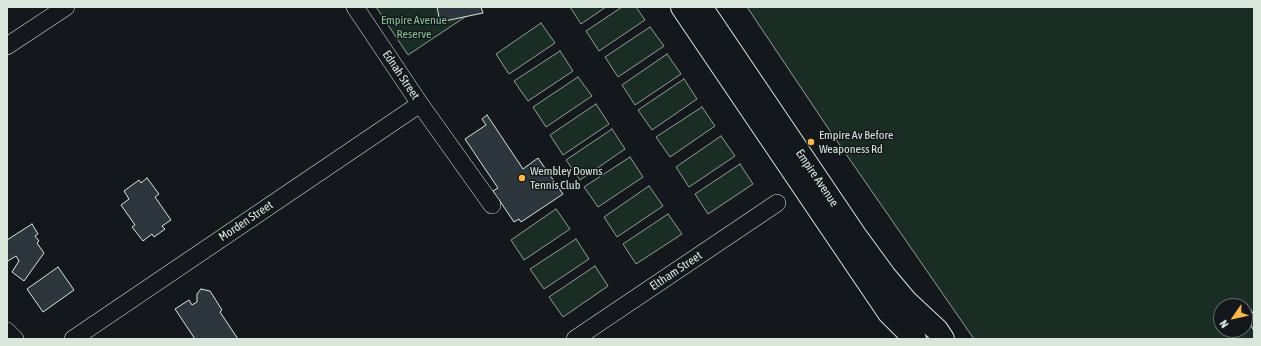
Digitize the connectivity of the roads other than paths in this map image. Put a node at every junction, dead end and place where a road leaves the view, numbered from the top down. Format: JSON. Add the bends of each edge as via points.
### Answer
{"nodes":[{"id":1,"x":66,"y":7,"type":"edge"},
{"id":2,"x":355,"y":7,"type":"edge"},
{"id":3,"x":682,"y":7,"type":"edge"},
{"id":4,"x":702,"y":7,"type":"edge"},
{"id":5,"x":7,"y":46,"type":"edge"},
{"id":6,"x":420,"y":104,"type":"junction"},
{"id":7,"x":777,"y":204,"type":"dead end"},
{"id":8,"x":492,"y":205,"type":"dead end"},
{"id":9,"x":7,"y":331,"type":"edge"},
{"id":10,"x":14,"y":339,"type":"edge"},
{"id":11,"x":73,"y":339,"type":"edge"},
{"id":12,"x":575,"y":339,"type":"edge"},
{"id":13,"x":915,"y":339,"type":"edge"},
{"id":14,"x":943,"y":339,"type":"edge"}],
"edges":[{"from":1,"to":5,"type":"street"},
{"from":2,"to":6,"type":"street","name":"Ednah Street"},
{"from":3,"to":13,"type":"main road","name":"Empire Avenue","via":[[889,313]]},
{"from":4,"to":14,"type":"main road","name":"Empire Avenue","via":[[885,276]]},
{"from":6,"to":8,"type":"street","name":"Ednah Street"},
{"from":6,"to":11,"type":"street","name":"Morden Street"},
{"from":7,"to":12,"type":"street","name":"Eltham Street"},
{"from":9,"to":10,"type":"street"}]}
